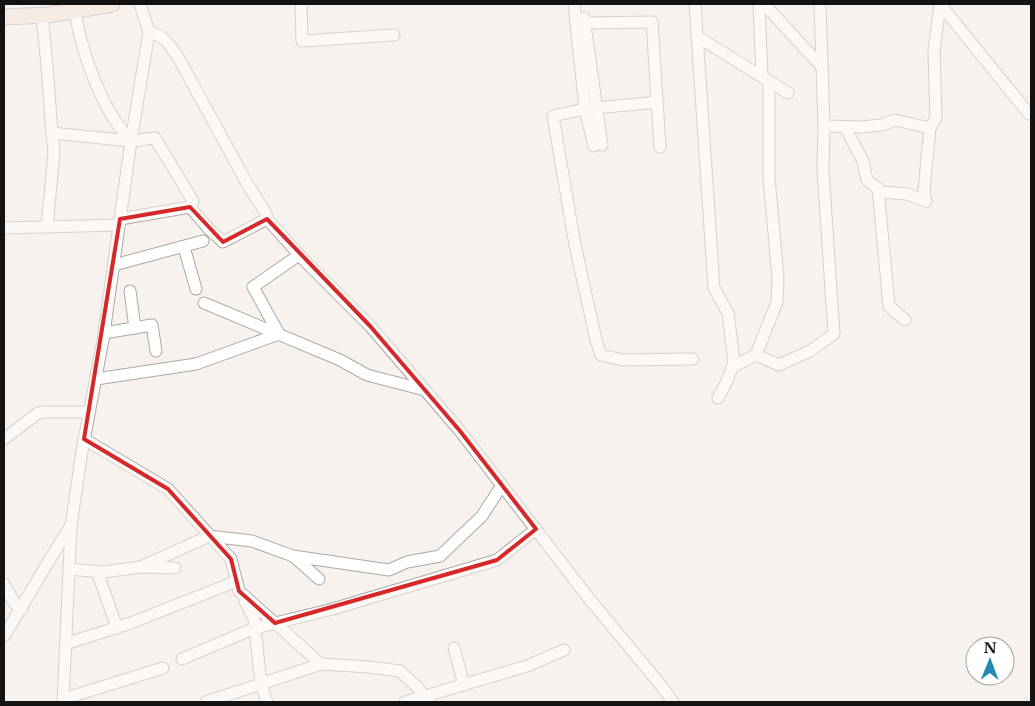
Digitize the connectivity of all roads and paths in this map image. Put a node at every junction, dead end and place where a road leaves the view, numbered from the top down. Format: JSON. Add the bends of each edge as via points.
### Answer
{"nodes":[{"id":1,"x":112,"y":4,"type":"edge"},
{"id":2,"x":140,"y":4,"type":"edge"},
{"id":3,"x":301,"y":4,"type":"edge"},
{"id":4,"x":574,"y":4,"type":"edge"},
{"id":5,"x":582,"y":4,"type":"edge"},
{"id":6,"x":695,"y":4,"type":"edge"},
{"id":7,"x":759,"y":4,"type":"edge"},
{"id":8,"x":764,"y":4,"type":"edge"},
{"id":9,"x":820,"y":4,"type":"edge"},
{"id":10,"x":940,"y":4,"type":"edge"},
{"id":11,"x":74,"y":7,"type":"edge"},
{"id":12,"x":42,"y":15,"type":"junction"},
{"id":13,"x":4,"y":17,"type":"edge"},
{"id":14,"x":584,"y":23,"type":"junction"},
{"id":15,"x":149,"y":32,"type":"junction"},
{"id":16,"x":394,"y":35,"type":"dead end"},
{"id":17,"x":698,"y":36,"type":"junction"},
{"id":18,"x":822,"y":67,"type":"junction"},
{"id":19,"x":766,"y":78,"type":"junction"},
{"id":20,"x":788,"y":93,"type":"dead end"},
{"id":21,"x":658,"y":102,"type":"junction"},
{"id":22,"x":590,"y":108,"type":"junction"},
{"id":23,"x":1029,"y":114,"type":"dead end"},
{"id":24,"x":824,"y":126,"type":"junction"},
{"id":25,"x":845,"y":127,"type":"junction"},
{"id":26,"x":930,"y":128,"type":"junction"},
{"id":27,"x":52,"y":133,"type":"junction"},
{"id":28,"x":131,"y":141,"type":"junction"},
{"id":29,"x":598,"y":146,"type":"dead end"},
{"id":30,"x":660,"y":148,"type":"dead end"},
{"id":31,"x":878,"y":188,"type":"junction"},
{"id":32,"x":190,"y":207,"type":"junction"},
{"id":33,"x":267,"y":219,"type":"junction"},
{"id":34,"x":120,"y":222,"type":"junction"},
{"id":35,"x":47,"y":227,"type":"junction"},
{"id":36,"x":4,"y":228,"type":"edge"},
{"id":37,"x":203,"y":241,"type":"dead end"},
{"id":38,"x":184,"y":247,"type":"junction"},
{"id":39,"x":299,"y":255,"type":"junction"},
{"id":40,"x":114,"y":265,"type":"junction"},
{"id":41,"x":196,"y":289,"type":"dead end"},
{"id":42,"x":130,"y":291,"type":"dead end"},
{"id":43,"x":204,"y":303,"type":"dead end"},
{"id":44,"x":905,"y":320,"type":"dead end"},
{"id":45,"x":135,"y":328,"type":"junction"},
{"id":46,"x":104,"y":333,"type":"junction"},
{"id":47,"x":278,"y":334,"type":"junction"},
{"id":48,"x":156,"y":351,"type":"dead end"},
{"id":49,"x":756,"y":355,"type":"junction"},
{"id":50,"x":693,"y":359,"type":"dead end"},
{"id":51,"x":732,"y":366,"type":"junction"},
{"id":52,"x":96,"y":379,"type":"junction"},
{"id":53,"x":425,"y":390,"type":"junction"},
{"id":54,"x":718,"y":398,"type":"dead end"},
{"id":55,"x":90,"y":412,"type":"junction"},
{"id":56,"x":4,"y":439,"type":"edge"},
{"id":57,"x":84,"y":439,"type":"junction"},
{"id":58,"x":502,"y":485,"type":"junction"},
{"id":59,"x":71,"y":526,"type":"junction"},
{"id":60,"x":536,"y":529,"type":"junction"},
{"id":61,"x":210,"y":536,"type":"junction"},
{"id":62,"x":293,"y":556,"type":"junction"},
{"id":63,"x":140,"y":567,"type":"junction"},
{"id":64,"x":175,"y":568,"type":"dead end"},
{"id":65,"x":69,"y":569,"type":"junction"},
{"id":66,"x":97,"y":571,"type":"junction"},
{"id":67,"x":319,"y":579,"type":"dead end"},
{"id":68,"x":4,"y":584,"type":"edge"},
{"id":69,"x":238,"y":586,"type":"junction"},
{"id":70,"x":22,"y":609,"type":"junction"},
{"id":71,"x":275,"y":623,"type":"junction"},
{"id":72,"x":117,"y":628,"type":"junction"},
{"id":73,"x":255,"y":628,"type":"junction"},
{"id":74,"x":4,"y":636,"type":"edge"},
{"id":75,"x":65,"y":644,"type":"junction"},
{"id":76,"x":454,"y":648,"type":"dead end"},
{"id":77,"x":564,"y":650,"type":"dead end"},
{"id":78,"x":182,"y":659,"type":"dead end"},
{"id":79,"x":321,"y":664,"type":"junction"},
{"id":80,"x":163,"y":668,"type":"dead end"},
{"id":81,"x":261,"y":684,"type":"junction"},
{"id":82,"x":464,"y":685,"type":"junction"},
{"id":83,"x":426,"y":699,"type":"edge"},
{"id":84,"x":63,"y":701,"type":"edge"},
{"id":85,"x":206,"y":702,"type":"edge"},
{"id":86,"x":267,"y":702,"type":"edge"},
{"id":87,"x":405,"y":702,"type":"edge"},
{"id":88,"x":673,"y":702,"type":"edge"}],
"edges":[{"from":1,"to":11,"type":"street"},
{"from":2,"to":15,"type":"street"},
{"from":3,"to":16,"type":"street","via":[[302,41]]},
{"from":4,"to":22,"type":"street"},
{"from":5,"to":14,"type":"street"},
{"from":6,"to":17,"type":"street"},
{"from":7,"to":19,"type":"street"},
{"from":8,"to":18,"type":"street"},
{"from":9,"to":18,"type":"street"},
{"from":10,"to":23,"type":"street"},
{"from":10,"to":26,"type":"street","via":[[934,51],[936,118]]},
{"from":11,"to":12,"type":"street"},
{"from":11,"to":28,"type":"street","via":[[99,91]]},
{"from":12,"to":13,"type":"street"},
{"from":12,"to":27,"type":"street"},
{"from":14,"to":21,"type":"street","via":[[652,22]]},
{"from":14,"to":22,"type":"street"},
{"from":15,"to":28,"type":"street"},
{"from":15,"to":33,"type":"street","via":[[159,34],[178,57]]},
{"from":17,"to":19,"type":"street"},
{"from":17,"to":51,"type":"street","via":[[714,288],[728,313]]},
{"from":18,"to":24,"type":"street"},
{"from":19,"to":20,"type":"street"},
{"from":19,"to":49,"type":"street","via":[[778,302]]},
{"from":21,"to":22,"type":"street"},
{"from":21,"to":30,"type":"street"},
{"from":22,"to":29,"type":"street"},
{"from":22,"to":50,"type":"street","via":[[553,116],[575,245],[601,355],[623,360]]},
{"from":24,"to":25,"type":"street"},
{"from":24,"to":49,"type":"street","via":[[823,170],[834,334],[810,351],[779,365]]},
{"from":25,"to":26,"type":"street","via":[[882,125],[895,120]]},
{"from":25,"to":31,"type":"street","via":[[863,161],[867,180]]},
{"from":26,"to":31,"type":"street","via":[[924,190],[926,201],[907,194],[882,192]]},
{"from":27,"to":28,"type":"street"},
{"from":27,"to":35,"type":"street","via":[[54,152]]},
{"from":28,"to":32,"type":"street","via":[[155,138],[193,201]]},
{"from":28,"to":34,"type":"street"},
{"from":31,"to":44,"type":"street","via":[[889,306]]},
{"from":32,"to":33,"type":"street","via":[[223,242]]},
{"from":32,"to":34,"type":"street"},
{"from":33,"to":39,"type":"street"},
{"from":34,"to":35,"type":"street"},
{"from":34,"to":40,"type":"street"},
{"from":35,"to":36,"type":"street"},
{"from":37,"to":38,"type":"street"},
{"from":38,"to":40,"type":"street"},
{"from":38,"to":41,"type":"street"},
{"from":39,"to":47,"type":"street","via":[[253,287]]},
{"from":39,"to":53,"type":"street","via":[[370,326]]},
{"from":40,"to":46,"type":"street"},
{"from":42,"to":45,"type":"street"},
{"from":43,"to":47,"type":"street"},
{"from":45,"to":46,"type":"street"},
{"from":45,"to":48,"type":"street","via":[[152,325]]},
{"from":46,"to":52,"type":"street"},
{"from":47,"to":52,"type":"street","via":[[196,364]]},
{"from":47,"to":53,"type":"street","via":[[367,375]]},
{"from":49,"to":51,"type":"street"},
{"from":51,"to":54,"type":"street"},
{"from":52,"to":55,"type":"street"},
{"from":53,"to":58,"type":"street"},
{"from":55,"to":56,"type":"street","via":[[38,413]]},
{"from":55,"to":57,"type":"street"},
{"from":57,"to":59,"type":"street"},
{"from":57,"to":61,"type":"street","via":[[168,489]]},
{"from":58,"to":60,"type":"street"},
{"from":58,"to":62,"type":"street","via":[[482,516],[440,556],[408,562],[389,570]]},
{"from":59,"to":65,"type":"street"},
{"from":59,"to":70,"type":"street"},
{"from":60,"to":71,"type":"street","via":[[497,560]]},
{"from":60,"to":88,"type":"street"},
{"from":61,"to":62,"type":"street","via":[[252,541]]},
{"from":61,"to":63,"type":"street"},
{"from":61,"to":69,"type":"street","via":[[231,559]]},
{"from":62,"to":67,"type":"street"},
{"from":63,"to":64,"type":"street"},
{"from":63,"to":66,"type":"street"},
{"from":65,"to":66,"type":"street"},
{"from":65,"to":75,"type":"street"},
{"from":66,"to":72,"type":"street"},
{"from":68,"to":70,"type":"street","via":[[15,604]]},
{"from":69,"to":71,"type":"street"},
{"from":69,"to":72,"type":"street","via":[[221,586]]},
{"from":69,"to":73,"type":"street"},
{"from":70,"to":74,"type":"street"},
{"from":71,"to":73,"type":"street"},
{"from":71,"to":79,"type":"street"},
{"from":72,"to":75,"type":"street"},
{"from":73,"to":78,"type":"street"},
{"from":73,"to":81,"type":"street"},
{"from":75,"to":84,"type":"street"},
{"from":76,"to":82,"type":"street"},
{"from":77,"to":82,"type":"street","via":[[527,666]]},
{"from":79,"to":81,"type":"street"},
{"from":79,"to":83,"type":"street","via":[[400,671]]},
{"from":80,"to":84,"type":"street"},
{"from":81,"to":85,"type":"street"},
{"from":81,"to":86,"type":"street"},
{"from":82,"to":83,"type":"street"},
{"from":83,"to":87,"type":"street"}]}
